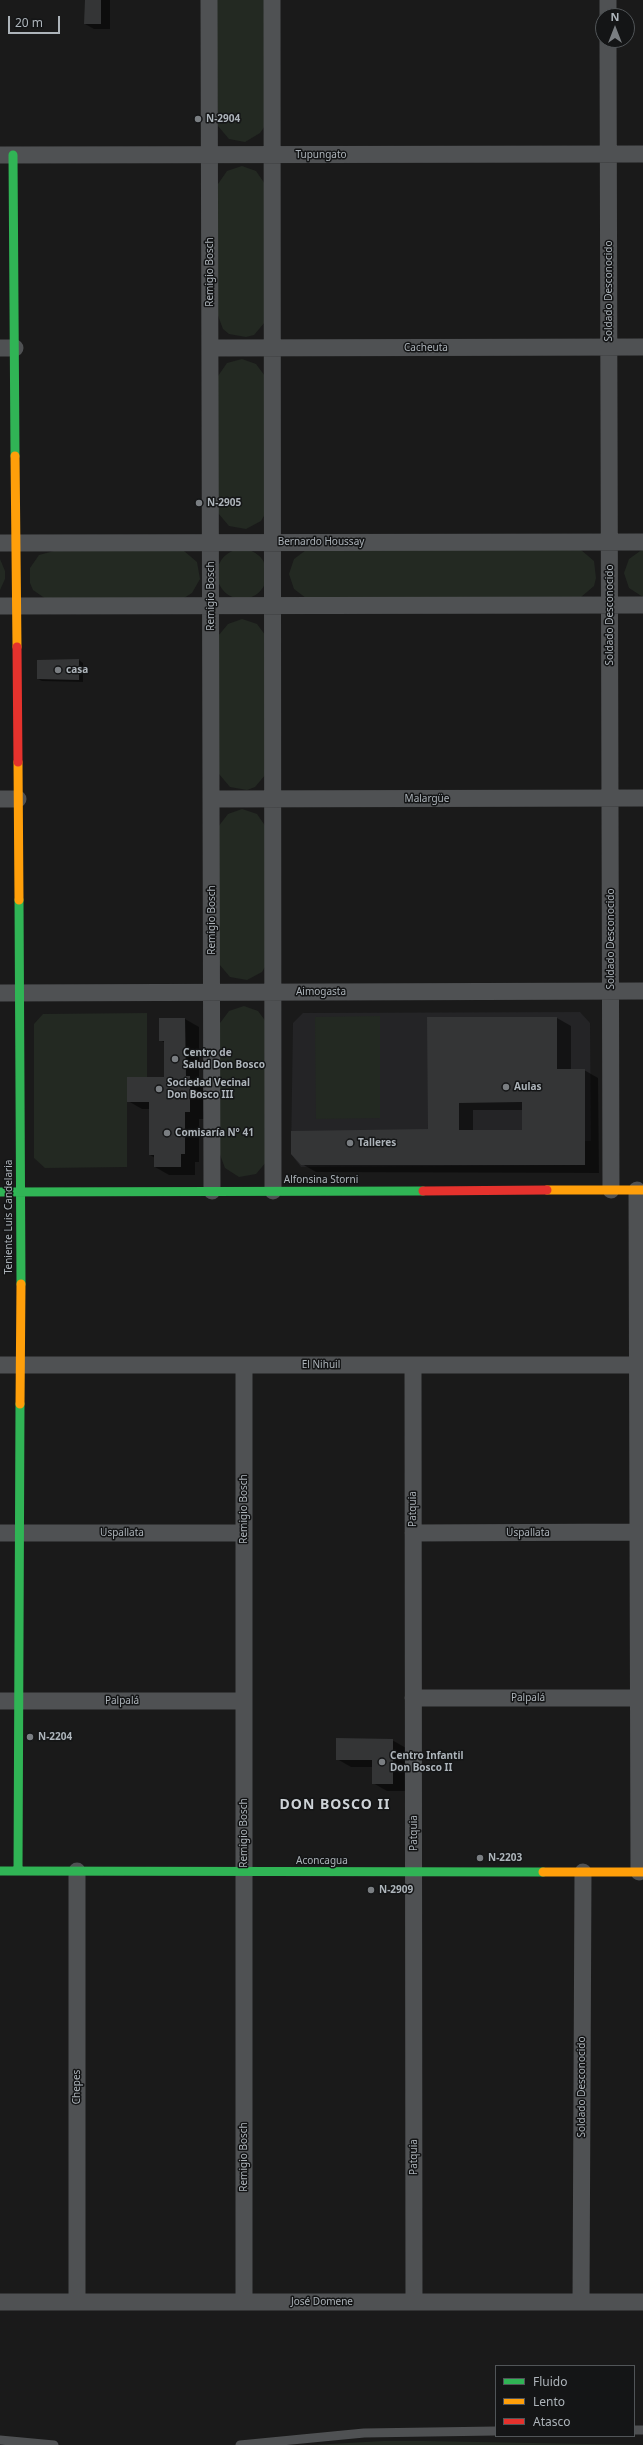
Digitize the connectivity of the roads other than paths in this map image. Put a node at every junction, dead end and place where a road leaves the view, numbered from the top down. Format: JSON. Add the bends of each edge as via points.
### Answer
{"nodes":[{"id":1,"x":209,"y":0,"type":"edge"},
{"id":2,"x":272,"y":0,"type":"edge"},
{"id":3,"x":608,"y":48,"type":"edge"},
{"id":4,"x":608,"y":154,"type":"junction"},
{"id":5,"x":643,"y":154,"type":"edge"},
{"id":6,"x":6,"y":155,"type":"edge"},
{"id":7,"x":209,"y":155,"type":"junction"},
{"id":8,"x":272,"y":155,"type":"junction"},
{"id":9,"x":609,"y":347,"type":"junction"},
{"id":10,"x":643,"y":347,"type":"edge"},
{"id":11,"x":7,"y":348,"type":"edge"},
{"id":12,"x":210,"y":348,"type":"junction"},
{"id":13,"x":272,"y":348,"type":"junction"},
{"id":14,"x":210,"y":542,"type":"junction"},
{"id":15,"x":273,"y":542,"type":"junction"},
{"id":16,"x":609,"y":542,"type":"junction"},
{"id":17,"x":643,"y":542,"type":"edge"},
{"id":18,"x":8,"y":543,"type":"edge"},
{"id":19,"x":211,"y":605,"type":"junction"},
{"id":20,"x":273,"y":605,"type":"junction"},
{"id":21,"x":609,"y":605,"type":"junction"},
{"id":22,"x":643,"y":605,"type":"edge"},
{"id":23,"x":8,"y":606,"type":"edge"},
{"id":24,"x":610,"y":798,"type":"junction"},
{"id":25,"x":643,"y":798,"type":"edge"},
{"id":26,"x":0,"y":799,"type":"edge"},
{"id":27,"x":18,"y":799,"type":"junction"},
{"id":28,"x":211,"y":799,"type":"junction"},
{"id":29,"x":273,"y":799,"type":"junction"},
{"id":30,"x":611,"y":991,"type":"junction"},
{"id":31,"x":643,"y":991,"type":"edge"},
{"id":32,"x":212,"y":992,"type":"junction"},
{"id":33,"x":273,"y":992,"type":"junction"},
{"id":34,"x":0,"y":993,"type":"edge"},
{"id":35,"x":19,"y":993,"type":"junction"},
{"id":36,"x":611,"y":1190,"type":"junction"},
{"id":37,"x":640,"y":1190,"type":"edge"},
{"id":38,"x":0,"y":1192,"type":"edge"},
{"id":39,"x":21,"y":1192,"type":"junction"},
{"id":40,"x":212,"y":1192,"type":"junction"},
{"id":41,"x":273,"y":1192,"type":"junction"},
{"id":42,"x":0,"y":1365,"type":"edge"},
{"id":43,"x":20,"y":1365,"type":"junction"},
{"id":44,"x":244,"y":1365,"type":"junction"},
{"id":45,"x":413,"y":1365,"type":"junction"},
{"id":46,"x":640,"y":1365,"type":"edge"},
{"id":47,"x":641,"y":1532,"type":"edge"},
{"id":48,"x":0,"y":1533,"type":"edge"},
{"id":49,"x":19,"y":1533,"type":"junction"},
{"id":50,"x":244,"y":1533,"type":"junction"},
{"id":51,"x":413,"y":1533,"type":"junction"},
{"id":52,"x":413,"y":1698,"type":"junction"},
{"id":53,"x":641,"y":1698,"type":"edge"},
{"id":54,"x":0,"y":1701,"type":"edge"},
{"id":55,"x":19,"y":1701,"type":"junction"},
{"id":56,"x":244,"y":1701,"type":"junction"},
{"id":57,"x":0,"y":1871,"type":"edge"},
{"id":58,"x":18,"y":1871,"type":"junction"},
{"id":59,"x":77,"y":1871,"type":"junction"},
{"id":60,"x":244,"y":1872,"type":"junction"},
{"id":61,"x":414,"y":1872,"type":"junction"},
{"id":62,"x":583,"y":1872,"type":"junction"},
{"id":63,"x":641,"y":1872,"type":"edge"},
{"id":64,"x":0,"y":2302,"type":"edge"},
{"id":65,"x":77,"y":2302,"type":"junction"},
{"id":66,"x":244,"y":2302,"type":"junction"},
{"id":67,"x":414,"y":2302,"type":"junction"},
{"id":68,"x":582,"y":2302,"type":"junction"},
{"id":69,"x":643,"y":2302,"type":"edge"},
{"id":70,"x":495,"y":2431,"type":"edge"},
{"id":71,"x":0,"y":2440,"type":"edge"},
{"id":72,"x":54,"y":2445,"type":"edge"},
{"id":73,"x":240,"y":2445,"type":"edge"}],
"edges":[{"from":1,"to":7,"type":"street","name":"Remigio Bosch"},
{"from":2,"to":8,"type":"street"},
{"from":3,"to":4,"type":"street","name":"Soldado Desconocido"},
{"from":4,"to":5,"type":"street","name":"Tupungato"},
{"from":4,"to":8,"type":"street","name":"Tupungato"},
{"from":4,"to":9,"type":"street","name":"Soldado Desconocido"},
{"from":6,"to":7,"type":"street","name":"Tupungato"},
{"from":6,"to":11,"type":"street","name":"Teniente Luis Candelaria"},
{"from":7,"to":8,"type":"street","name":"Tupungato"},
{"from":7,"to":12,"type":"street","name":"Remigio Bosch"},
{"from":8,"to":13,"type":"street"},
{"from":9,"to":10,"type":"street","name":"Cacheuta"},
{"from":9,"to":13,"type":"street","name":"Cacheuta"},
{"from":9,"to":16,"type":"street","name":"Soldado Desconocido"},
{"from":11,"to":18,"type":"street","name":"Teniente Luis Candelaria"},
{"from":12,"to":13,"type":"street","name":"Cacheuta"},
{"from":12,"to":14,"type":"street","name":"Remigio Bosch"},
{"from":13,"to":15,"type":"street"},
{"from":14,"to":15,"type":"street","name":"Bernardo Houssay"},
{"from":14,"to":18,"type":"street","name":"Bernardo Houssay"},
{"from":14,"to":19,"type":"street","name":"Remigio Bosch"},
{"from":15,"to":16,"type":"street","name":"Bernardo Houssay"},
{"from":15,"to":20,"type":"street"},
{"from":16,"to":17,"type":"street","name":"Bernardo Houssay"},
{"from":16,"to":21,"type":"street","name":"Soldado Desconocido"},
{"from":18,"to":23,"type":"street","name":"Teniente Luis Candelaria"},
{"from":19,"to":20,"type":"street"},
{"from":19,"to":23,"type":"street"},
{"from":19,"to":28,"type":"street","name":"Remigio Bosch"},
{"from":20,"to":21,"type":"street"},
{"from":20,"to":29,"type":"street"},
{"from":21,"to":22,"type":"street"},
{"from":21,"to":24,"type":"street","name":"Soldado Desconocido"},
{"from":23,"to":27,"type":"street","name":"Teniente Luis Candelaria"},
{"from":24,"to":25,"type":"street","name":"Malargüe"},
{"from":24,"to":29,"type":"street","name":"Malargüe"},
{"from":24,"to":30,"type":"street","name":"Soldado Desconocido"},
{"from":26,"to":27,"type":"street"},
{"from":27,"to":35,"type":"street","name":"Teniente Luis Candelaria"},
{"from":28,"to":29,"type":"street","name":"Malargüe"},
{"from":28,"to":32,"type":"street","name":"Remigio Bosch"},
{"from":29,"to":33,"type":"street"},
{"from":30,"to":31,"type":"street","name":"Aimogasta"},
{"from":30,"to":33,"type":"street","name":"Aimogasta"},
{"from":30,"to":36,"type":"street","name":"Soldado Desconocido"},
{"from":32,"to":33,"type":"street","name":"Aimogasta"},
{"from":32,"to":35,"type":"street","name":"Aimogasta"},
{"from":32,"to":40,"type":"street","name":"Remigio Bosch"},
{"from":33,"to":41,"type":"street"},
{"from":34,"to":35,"type":"street","name":"Aimogasta"},
{"from":35,"to":39,"type":"street","name":"Teniente Luis Candelaria"},
{"from":36,"to":37,"type":"street","name":"Alfonsina Storni"},
{"from":36,"to":41,"type":"street","name":"Alfonsina Storni"},
{"from":37,"to":46,"type":"street"},
{"from":38,"to":39,"type":"street","name":"Alfonsina Storni"},
{"from":39,"to":40,"type":"street","name":"Alfonsina Storni"},
{"from":39,"to":43,"type":"street","name":"Teniente Luis Candelaria"},
{"from":40,"to":41,"type":"street","name":"Alfonsina Storni"},
{"from":42,"to":43,"type":"street","name":"El Nihuil"},
{"from":43,"to":44,"type":"street","name":"El Nihuil"},
{"from":43,"to":49,"type":"street","name":"Teniente Luis Candelaria"},
{"from":44,"to":45,"type":"street","name":"El Nihuil"},
{"from":44,"to":50,"type":"street","name":"Remigio Bosch"},
{"from":45,"to":46,"type":"street","name":"El Nihuil"},
{"from":45,"to":51,"type":"street","name":"Patquia"},
{"from":46,"to":47,"type":"street"},
{"from":47,"to":51,"type":"street","name":"Uspallata"},
{"from":47,"to":53,"type":"street"},
{"from":48,"to":49,"type":"street","name":"Uspallata"},
{"from":49,"to":50,"type":"street","name":"Uspallata"},
{"from":49,"to":55,"type":"street","name":"Teniente Luis Candelaria"},
{"from":50,"to":56,"type":"street","name":"Remigio Bosch"},
{"from":51,"to":52,"type":"street","name":"Patquia"},
{"from":52,"to":53,"type":"street","name":"Palpalá"},
{"from":52,"to":61,"type":"street","name":"Patquia"},
{"from":53,"to":63,"type":"street"},
{"from":54,"to":55,"type":"street","name":"Palpalá"},
{"from":55,"to":56,"type":"street","name":"Palpalá"},
{"from":55,"to":58,"type":"street","name":"Teniente Luis Candelaria"},
{"from":56,"to":60,"type":"street","name":"Remigio Bosch"},
{"from":57,"to":58,"type":"street","name":"Aconcagua"},
{"from":58,"to":59,"type":"street","name":"Aconcagua"},
{"from":59,"to":60,"type":"street","name":"Aconcagua"},
{"from":59,"to":65,"type":"street","name":"Chepes"},
{"from":60,"to":61,"type":"street","name":"Aconcagua"},
{"from":60,"to":66,"type":"street","name":"Remigio Bosch"},
{"from":61,"to":62,"type":"street","name":"Aconcagua"},
{"from":61,"to":67,"type":"street","name":"Patquia"},
{"from":62,"to":63,"type":"street","name":"Aconcagua"},
{"from":62,"to":68,"type":"street","name":"Soldado Desconocido"},
{"from":64,"to":65,"type":"street","name":"José Domene"},
{"from":65,"to":66,"type":"street","name":"José Domene"},
{"from":66,"to":67,"type":"street","name":"José Domene"},
{"from":67,"to":68,"type":"street","name":"José Domene"},
{"from":68,"to":69,"type":"street","name":"José Domene"},
{"from":70,"to":73,"type":"lane","via":[[364,2433]]},
{"from":71,"to":72,"type":"lane"}]}
